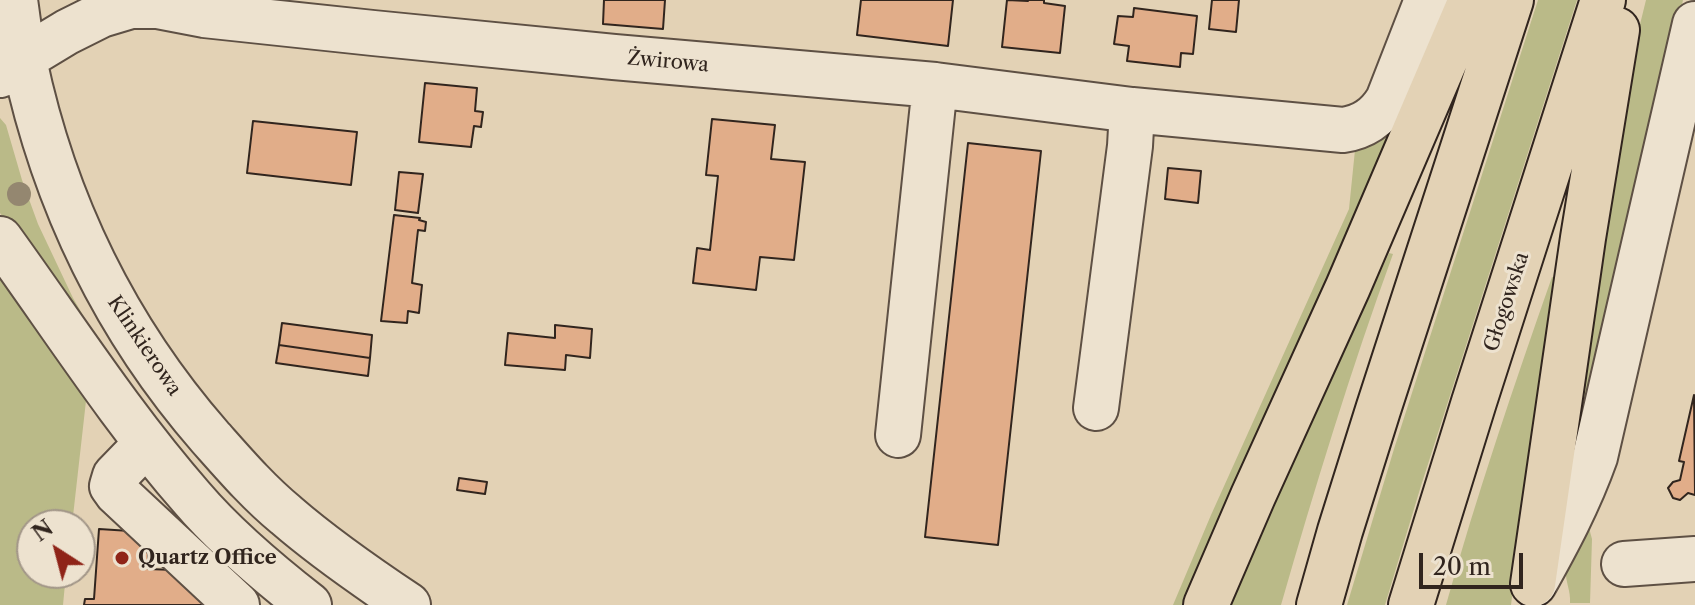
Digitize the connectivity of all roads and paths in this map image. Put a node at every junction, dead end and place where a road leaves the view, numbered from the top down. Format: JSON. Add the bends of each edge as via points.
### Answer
{"nodes":[{"id":1,"x":15,"y":0,"type":"edge"},
{"id":2,"x":1427,"y":0,"type":"edge"},
{"id":3,"x":1471,"y":0,"type":"edge"},
{"id":4,"x":1511,"y":0,"type":"edge"},
{"id":5,"x":1603,"y":0,"type":"edge"},
{"id":6,"x":1621,"y":0,"type":"edge"},
{"id":7,"x":157,"y":3,"type":"edge"},
{"id":8,"x":1695,"y":24,"type":"edge"},
{"id":9,"x":12,"y":67,"type":"edge"},
{"id":10,"x":935,"y":85,"type":"junction"},
{"id":11,"x":1132,"y":110,"type":"junction"},
{"id":12,"x":0,"y":239,"type":"edge"},
{"id":13,"x":1096,"y":408,"type":"dead end"},
{"id":14,"x":898,"y":435,"type":"dead end"},
{"id":15,"x":146,"y":444,"type":"junction"},
{"id":16,"x":1695,"y":559,"type":"edge"},
{"id":17,"x":1624,"y":564,"type":"dead end"},
{"id":18,"x":1532,"y":595,"type":"edge"},
{"id":19,"x":237,"y":605,"type":"edge"},
{"id":20,"x":309,"y":605,"type":"edge"},
{"id":21,"x":408,"y":605,"type":"edge"},
{"id":22,"x":1206,"y":605,"type":"edge"},
{"id":23,"x":1319,"y":605,"type":"edge"},
{"id":24,"x":1411,"y":605,"type":"edge"}],
"edges":[{"from":1,"to":9,"type":"street","name":"Klinkierowa"},
{"from":2,"to":11,"type":"street","name":"Żwirowa","via":[[1388,100],[1356,128]]},
{"from":3,"to":22,"type":"main road"},
{"from":4,"to":23,"type":"main road"},
{"from":5,"to":24,"type":"main road","name":"Głogowska"},
{"from":6,"to":18,"type":"main road"},
{"from":7,"to":9,"type":"street","name":"Żwirowa","via":[[101,15]]},
{"from":7,"to":10,"type":"street","name":"Żwirowa","via":[[219,16]]},
{"from":8,"to":18,"type":"street","via":[[1595,457]]},
{"from":9,"to":21,"type":"street","name":"Klinkierowa","via":[[94,265],[156,370],[242,473],[284,514]]},
{"from":10,"to":11,"type":"street","name":"Żwirowa"},
{"from":10,"to":14,"type":"street"},
{"from":11,"to":13,"type":"street"},
{"from":12,"to":15,"type":"street"},
{"from":15,"to":19,"type":"street","via":[[112,486]]},
{"from":15,"to":20,"type":"street","via":[[194,501]]},
{"from":16,"to":17,"type":"street"}]}
